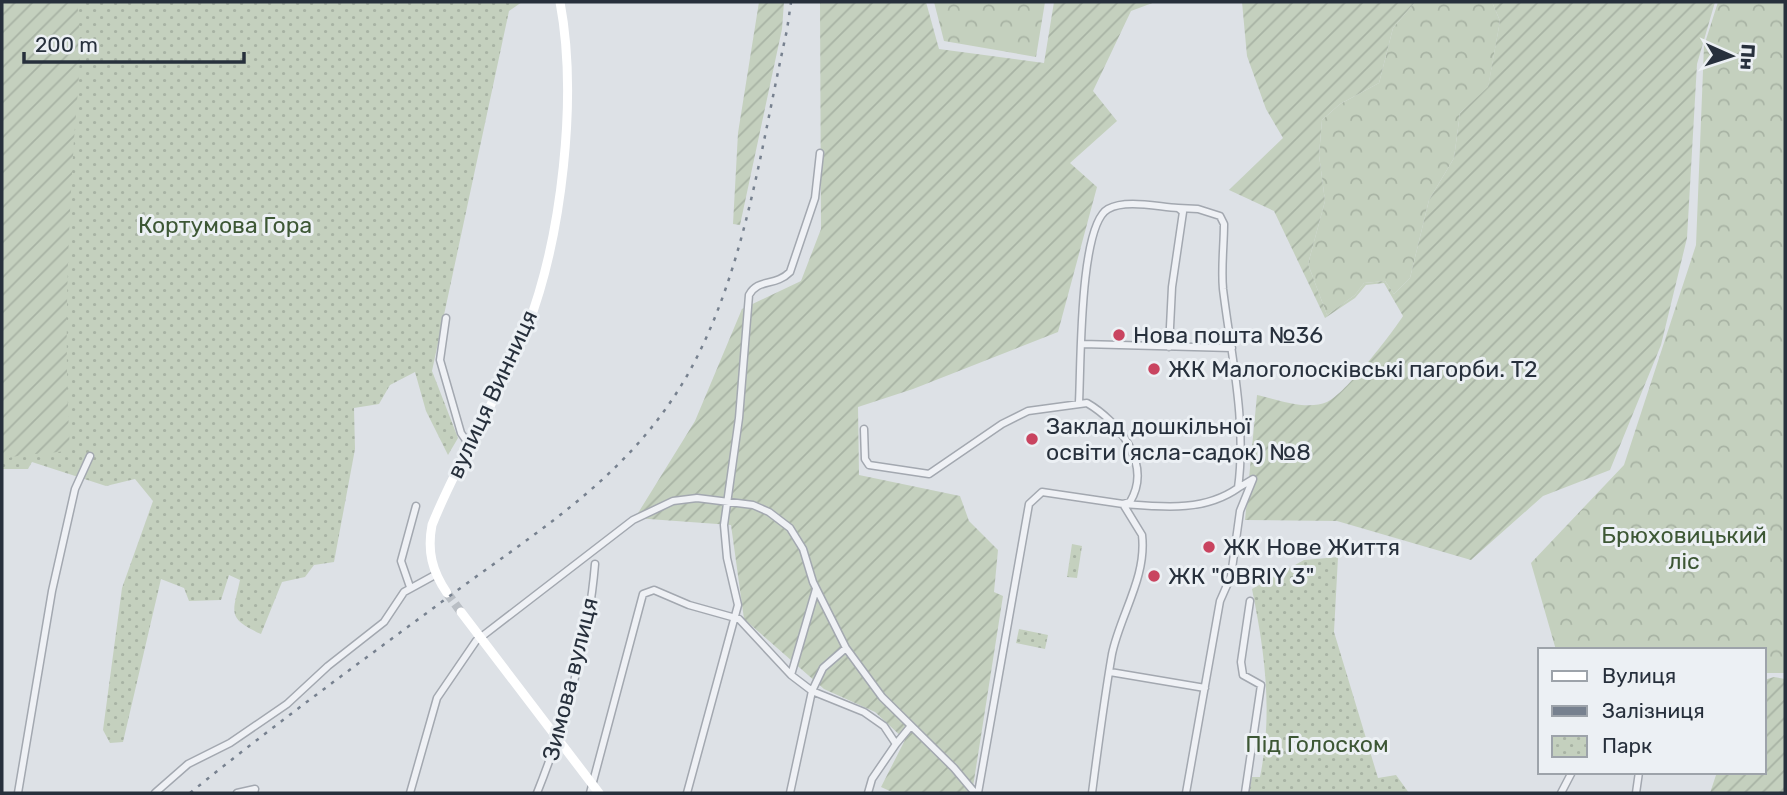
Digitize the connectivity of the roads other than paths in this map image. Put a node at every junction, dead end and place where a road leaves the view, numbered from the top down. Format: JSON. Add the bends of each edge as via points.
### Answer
{"nodes":[{"id":1,"x":560,"y":2,"type":"edge"},
{"id":2,"x":820,"y":153,"type":"dead end"},
{"id":3,"x":1178,"y":208,"type":"junction"},
{"id":4,"x":446,"y":318,"type":"dead end"},
{"id":5,"x":1082,"y":344,"type":"junction"},
{"id":6,"x":1169,"y":347,"type":"junction"},
{"id":7,"x":1232,"y":348,"type":"junction"},
{"id":8,"x":1079,"y":402,"type":"junction"},
{"id":9,"x":864,"y":429,"type":"dead end"},
{"id":10,"x":470,"y":446,"type":"junction"},
{"id":11,"x":90,"y":456,"type":"dead end"},
{"id":12,"x":1238,"y":488,"type":"junction"},
{"id":13,"x":728,"y":502,"type":"junction"},
{"id":14,"x":1122,"y":504,"type":"junction"},
{"id":15,"x":416,"y":506,"type":"dead end"},
{"id":16,"x":595,"y":564,"type":"dead end"},
{"id":17,"x":435,"y":575,"type":"junction"},
{"id":18,"x":410,"y":587,"type":"junction"},
{"id":19,"x":817,"y":589,"type":"junction"},
{"id":20,"x":447,"y":593,"type":"tunnel mouth"},
{"id":21,"x":1250,"y":601,"type":"dead end"},
{"id":22,"x":461,"y":612,"type":"tunnel mouth"},
{"id":23,"x":736,"y":618,"type":"junction"},
{"id":24,"x":480,"y":637,"type":"junction"},
{"id":25,"x":846,"y":648,"type":"junction"},
{"id":26,"x":1110,"y":672,"type":"junction"},
{"id":27,"x":791,"y":675,"type":"junction"},
{"id":28,"x":1205,"y":688,"type":"junction"},
{"id":29,"x":812,"y":691,"type":"junction"},
{"id":30,"x":910,"y":727,"type":"junction"},
{"id":31,"x":559,"y":736,"type":"junction"},
{"id":32,"x":896,"y":744,"type":"junction"},
{"id":33,"x":1571,"y":774,"type":"edge"},
{"id":34,"x":1639,"y":774,"type":"edge"},
{"id":35,"x":591,"y":789,"type":"edge"},
{"id":36,"x":255,"y":791,"type":"edge"},
{"id":37,"x":18,"y":793,"type":"edge"},
{"id":38,"x":155,"y":793,"type":"edge"},
{"id":39,"x":237,"y":793,"type":"edge"},
{"id":40,"x":410,"y":793,"type":"edge"},
{"id":41,"x":537,"y":793,"type":"edge"},
{"id":42,"x":599,"y":793,"type":"edge"},
{"id":43,"x":687,"y":793,"type":"edge"},
{"id":44,"x":790,"y":793,"type":"edge"},
{"id":45,"x":868,"y":793,"type":"edge"},
{"id":46,"x":976,"y":793,"type":"edge"},
{"id":47,"x":1092,"y":793,"type":"edge"},
{"id":48,"x":1186,"y":793,"type":"edge"},
{"id":49,"x":1245,"y":793,"type":"edge"},
{"id":50,"x":1561,"y":793,"type":"edge"},
{"id":51,"x":1636,"y":793,"type":"edge"}],
"edges":[{"from":1,"to":10,"type":"main road","name":"вулиця Винниця","via":[[568,76],[550,249],[527,328]]},
{"from":2,"to":13,"type":"street","via":[[815,198],[790,272],[782,281],[758,285],[749,295]]},
{"from":3,"to":5,"type":"street","via":[[1134,205],[1104,211],[1084,274]]},
{"from":3,"to":6,"type":"street","via":[[1184,218],[1172,287]]},
{"from":3,"to":7,"type":"street","via":[[1209,211],[1224,224],[1223,287]]},
{"from":4,"to":10,"type":"street","via":[[439,360],[461,433]]},
{"from":5,"to":6,"type":"street"},
{"from":5,"to":8,"type":"street"},
{"from":6,"to":7,"type":"street"},
{"from":7,"to":12,"type":"street","via":[[1241,439]]},
{"from":8,"to":9,"type":"street","via":[[1028,411],[929,474],[869,466]]},
{"from":8,"to":14,"type":"street","via":[[1112,420],[1133,456],[1135,490],[1130,502]]},
{"from":10,"to":17,"type":"main road","name":"вулиця Винниця","via":[[432,525],[429,551]]},
{"from":11,"to":37,"type":"street","via":[[75,489],[52,591]]},
{"from":12,"to":14,"type":"street","via":[[1223,499],[1184,507]]},
{"from":12,"to":28,"type":"street","via":[[1253,479],[1240,511],[1231,576],[1220,601]]},
{"from":13,"to":19,"type":"street","via":[[762,508],[790,528]]},
{"from":13,"to":23,"type":"street","via":[[724,534],[738,599]]},
{"from":13,"to":24,"type":"street","via":[[697,498],[650,509]]},
{"from":14,"to":26,"type":"street","via":[[1141,531],[1143,549]]},
{"from":14,"to":46,"type":"street","via":[[1042,492],[1029,504]]},
{"from":15,"to":18,"type":"street","via":[[401,561]]},
{"from":16,"to":31,"type":"street","name":"Зимова вулиця","via":[[593,595]]},
{"from":17,"to":18,"type":"street"},
{"from":17,"to":20,"type":"main road"},
{"from":18,"to":38,"type":"street","via":[[384,622],[299,695],[230,743],[188,764]]},
{"from":19,"to":25,"type":"street"},
{"from":19,"to":27,"type":"street"},
{"from":21,"to":49,"type":"street","via":[[1241,662],[1243,675],[1261,685]]},
{"from":22,"to":24,"type":"main road"},
{"from":23,"to":27,"type":"street"},
{"from":23,"to":35,"type":"street","via":[[663,591],[643,594]]},
{"from":23,"to":43,"type":"street"},
{"from":24,"to":31,"type":"main road"},
{"from":24,"to":40,"type":"street","via":[[436,698]]},
{"from":25,"to":29,"type":"street","via":[[823,668]]},
{"from":25,"to":30,"type":"street"},
{"from":26,"to":28,"type":"street"},
{"from":26,"to":47,"type":"street"},
{"from":27,"to":29,"type":"street"},
{"from":28,"to":48,"type":"street"},
{"from":29,"to":32,"type":"street","via":[[864,712],[884,726]]},
{"from":29,"to":44,"type":"street"},
{"from":30,"to":32,"type":"street"},
{"from":30,"to":46,"type":"street"},
{"from":31,"to":35,"type":"main road"},
{"from":31,"to":41,"type":"street","name":"Зимова вулиця"},
{"from":32,"to":45,"type":"street"},
{"from":33,"to":50,"type":"street"},
{"from":34,"to":51,"type":"street"},
{"from":35,"to":42,"type":"main road"},
{"from":36,"to":39,"type":"street"}]}
